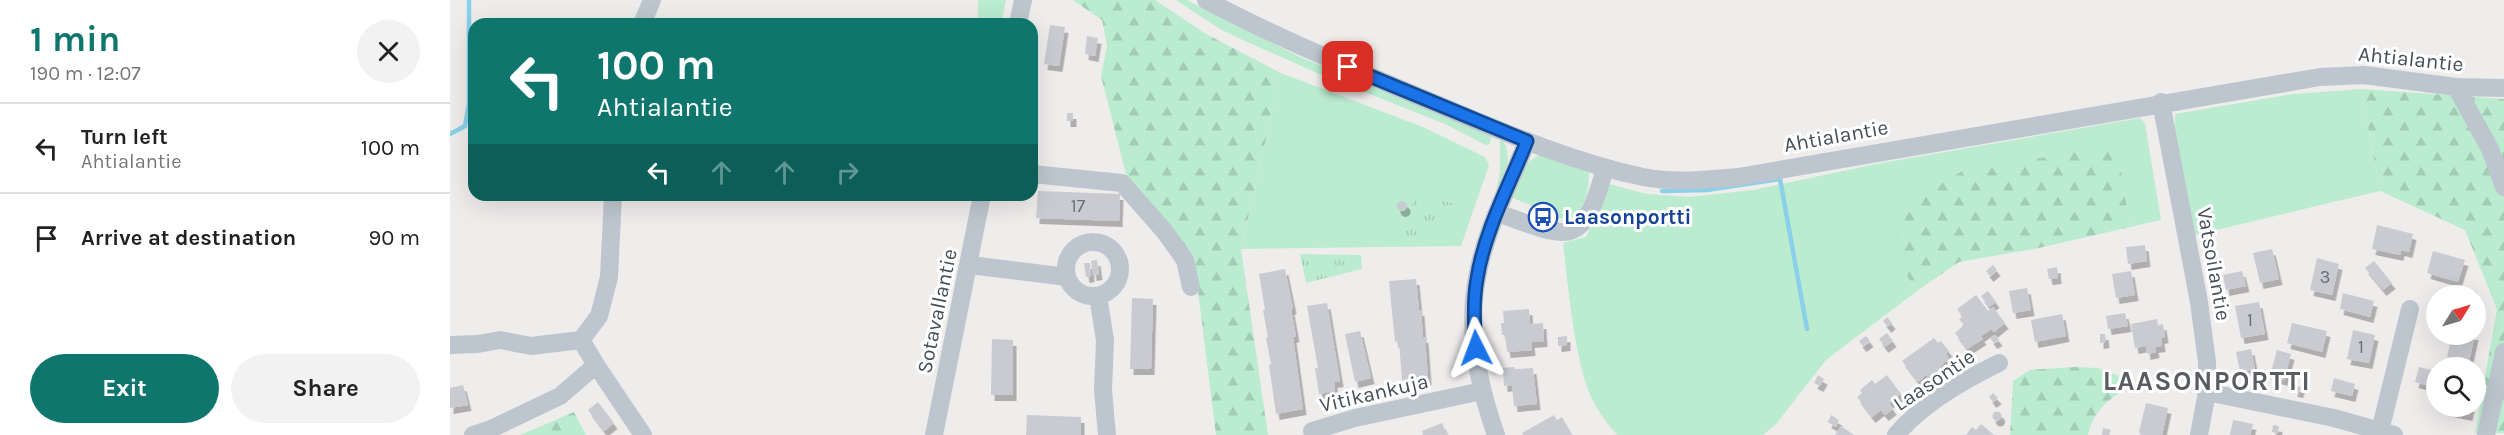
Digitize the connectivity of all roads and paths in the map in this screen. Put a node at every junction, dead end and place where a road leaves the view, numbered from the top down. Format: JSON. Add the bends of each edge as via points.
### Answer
{"nodes":[{"id":1,"x":652,"y":0,"type":"edge"},
{"id":2,"x":1023,"y":0,"type":"edge"},
{"id":3,"x":1206,"y":0,"type":"edge"},
{"id":4,"x":644,"y":18,"type":"edge"},
{"id":5,"x":1019,"y":18,"type":"edge"},
{"id":6,"x":2456,"y":87,"type":"junction"},
{"id":7,"x":2504,"y":88,"type":"edge"},
{"id":8,"x":2162,"y":102,"type":"junction"},
{"id":9,"x":1527,"y":141,"type":"junction"},
{"id":10,"x":1605,"y":168,"type":"junction"},
{"id":11,"x":1038,"y":175,"type":"edge"},
{"id":12,"x":2504,"y":187,"type":"edge"},
{"id":13,"x":613,"y":201,"type":"edge"},
{"id":14,"x":981,"y":201,"type":"edge"},
{"id":15,"x":1498,"y":213,"type":"junction"},
{"id":16,"x":970,"y":265,"type":"junction"},
{"id":17,"x":1067,"y":277,"type":"junction"},
{"id":18,"x":1191,"y":287,"type":"dead end"},
{"id":19,"x":1098,"y":296,"type":"junction"},
{"id":20,"x":2410,"y":309,"type":"dead end"},
{"id":21,"x":581,"y":340,"type":"junction"},
{"id":22,"x":450,"y":345,"type":"edge"},
{"id":23,"x":2504,"y":352,"type":"edge"},
{"id":24,"x":1999,"y":363,"type":"dead end"},
{"id":25,"x":596,"y":365,"type":"junction"},
{"id":26,"x":1482,"y":392,"type":"junction"},
{"id":27,"x":2207,"y":392,"type":"junction"},
{"id":28,"x":1312,"y":431,"type":"dead end"},
{"id":29,"x":2387,"y":433,"type":"edge"},
{"id":30,"x":472,"y":435,"type":"edge"},
{"id":31,"x":643,"y":435,"type":"edge"},
{"id":32,"x":934,"y":435,"type":"edge"},
{"id":33,"x":1107,"y":435,"type":"edge"},
{"id":34,"x":1496,"y":435,"type":"edge"},
{"id":35,"x":1896,"y":435,"type":"edge"},
{"id":36,"x":2199,"y":435,"type":"edge"},
{"id":37,"x":2486,"y":435,"type":"edge"}],
"edges":[{"from":1,"to":4,"type":"street"},
{"from":2,"to":5,"type":"street"},
{"from":3,"to":9,"type":"street","name":"Ahtialantie","via":[[1284,40]]},
{"from":6,"to":7,"type":"street","name":"Ahtialantie"},
{"from":6,"to":8,"type":"street","name":"Ahtialantie","via":[[2364,75],[2320,76]]},
{"from":6,"to":12,"type":"street","via":[[2490,149]]},
{"from":8,"to":10,"type":"street","name":"Ahtialantie","via":[[1738,177],[1670,180]]},
{"from":8,"to":27,"type":"street","name":"Vatsoilantie","via":[[2199,302]]},
{"from":9,"to":10,"type":"street","name":"Ahtialantie"},
{"from":9,"to":15,"type":"street"},
{"from":10,"to":15,"type":"street","via":[[1586,220],[1569,232],[1551,231]]},
{"from":11,"to":18,"type":"street","via":[[1122,183],[1185,260]]},
{"from":13,"to":21,"type":"street","via":[[609,277],[599,316]]},
{"from":14,"to":16,"type":"street","name":"Sotavallantie"},
{"from":15,"to":26,"type":"street","via":[[1483,252],[1475,296]]},
{"from":16,"to":17,"type":"street"},
{"from":16,"to":32,"type":"street","name":"Sotavallantie"},
{"from":17,"to":19,"type":"street","via":[[1075,290]]},
{"from":17,"to":19,"type":"street","via":[[1067,260],[1078,246],[1103,244],[1116,255],[1119,272],[1113,288]]},
{"from":19,"to":33,"type":"street","via":[[1105,340],[1102,390]]},
{"from":20,"to":29,"type":"street"},
{"from":21,"to":22,"type":"street","via":[[531,346],[500,340]]},
{"from":21,"to":25,"type":"street"},
{"from":23,"to":37,"type":"street"},
{"from":24,"to":35,"type":"street","name":"Laasontie","via":[[1968,378]]},
{"from":25,"to":30,"type":"street","via":[[560,396]]},
{"from":25,"to":31,"type":"street"},
{"from":26,"to":28,"type":"street","name":"Vitikankuja","via":[[1355,418]]},
{"from":26,"to":34,"type":"street"},
{"from":27,"to":29,"type":"street"},
{"from":27,"to":36,"type":"street","name":"Vatsoilantie"}]}
